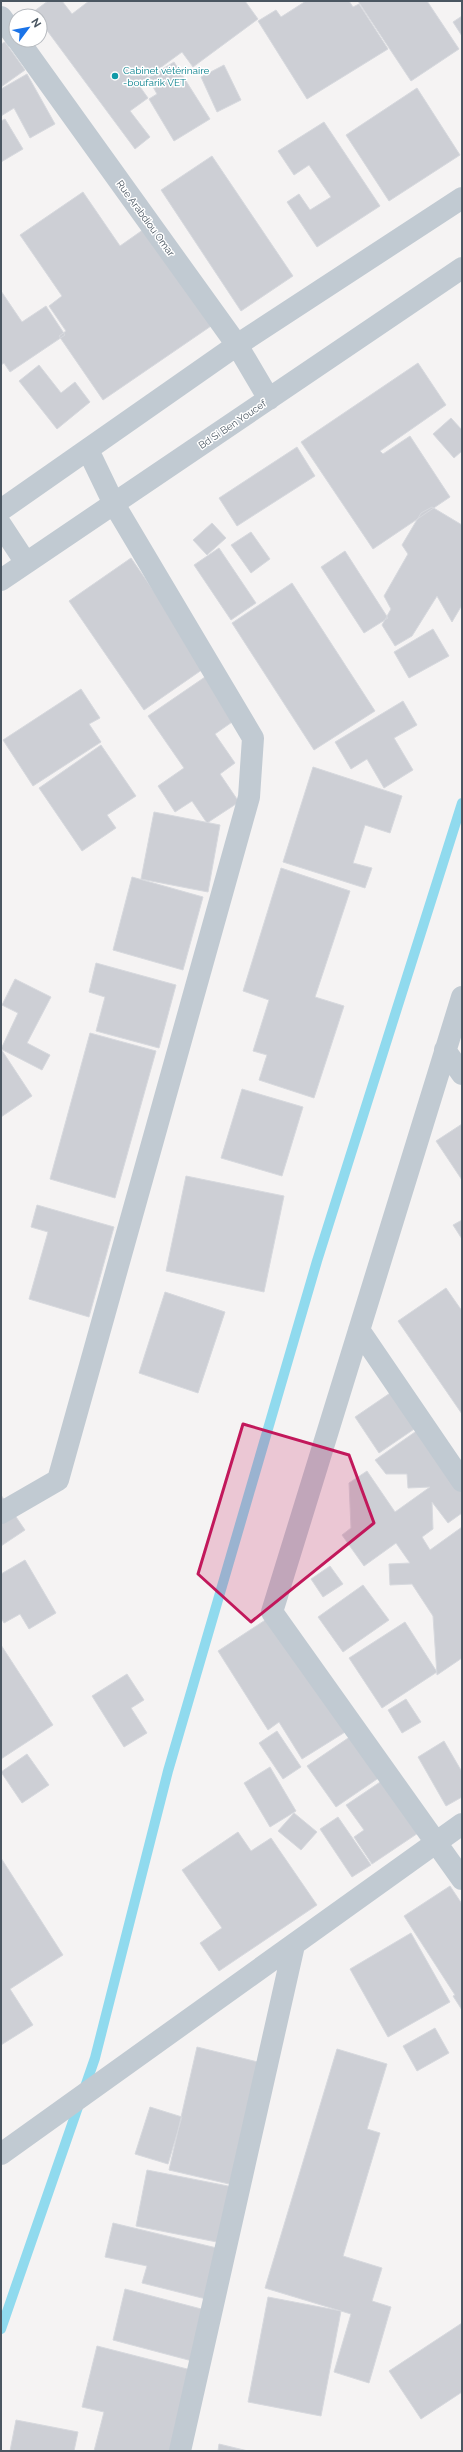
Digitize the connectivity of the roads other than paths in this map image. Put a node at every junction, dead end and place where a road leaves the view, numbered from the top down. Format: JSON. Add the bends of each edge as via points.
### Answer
{"nodes":[{"id":1,"x":1,"y":17,"type":"edge"},
{"id":2,"x":8,"y":27,"type":"edge"},
{"id":3,"x":23,"y":48,"type":"edge"},
{"id":4,"x":462,"y":198,"type":"edge"},
{"id":5,"x":462,"y":268,"type":"edge"},
{"id":6,"x":237,"y":345,"type":"junction"},
{"id":7,"x":269,"y":399,"type":"junction"},
{"id":8,"x":88,"y":450,"type":"junction"},
{"id":9,"x":114,"y":504,"type":"junction"},
{"id":10,"x":1,"y":510,"type":"edge"},
{"id":11,"x":1,"y":525,"type":"edge"},
{"id":12,"x":26,"y":563,"type":"junction"},
{"id":13,"x":1,"y":580,"type":"edge"},
{"id":14,"x":462,"y":997,"type":"edge"},
{"id":15,"x":446,"y":1050,"type":"junction"},
{"id":16,"x":462,"y":1074,"type":"edge"},
{"id":17,"x":359,"y":1330,"type":"junction"},
{"id":18,"x":462,"y":1481,"type":"edge"},
{"id":19,"x":1,"y":1512,"type":"edge"},
{"id":20,"x":462,"y":1824,"type":"edge"},
{"id":21,"x":436,"y":1842,"type":"junction"},
{"id":22,"x":462,"y":1879,"type":"edge"},
{"id":23,"x":294,"y":1945,"type":"junction"},
{"id":24,"x":3,"y":2153,"type":"edge"},
{"id":25,"x":180,"y":2451,"type":"edge"}],
"edges":[{"from":1,"to":2,"type":"street","name":"Rue Arabdiou Omar"},
{"from":3,"to":6,"type":"street","name":"Rue Arabdiou Omar"},
{"from":4,"to":6,"type":"street"},
{"from":5,"to":7,"type":"street","name":"Bd Si Ben Youcef"},
{"from":6,"to":7,"type":"street","name":"Rue Arabdiou Omar"},
{"from":6,"to":8,"type":"street"},
{"from":7,"to":9,"type":"street","name":"Bd Si Ben Youcef"},
{"from":8,"to":9,"type":"street"},
{"from":8,"to":10,"type":"street"},
{"from":9,"to":12,"type":"street","name":"Bd Si Ben Youcef"},
{"from":9,"to":19,"type":"street","via":[[253,738],[249,797],[58,1480]]},
{"from":11,"to":12,"type":"street"},
{"from":12,"to":13,"type":"street","name":"Bd Si Ben Youcef"},
{"from":14,"to":15,"type":"street"},
{"from":15,"to":16,"type":"street"},
{"from":15,"to":17,"type":"street"},
{"from":17,"to":18,"type":"street"},
{"from":17,"to":21,"type":"street","via":[[272,1612]]},
{"from":20,"to":21,"type":"street"},
{"from":21,"to":22,"type":"street"},
{"from":21,"to":23,"type":"street"},
{"from":23,"to":24,"type":"street"},
{"from":23,"to":25,"type":"street"}]}
